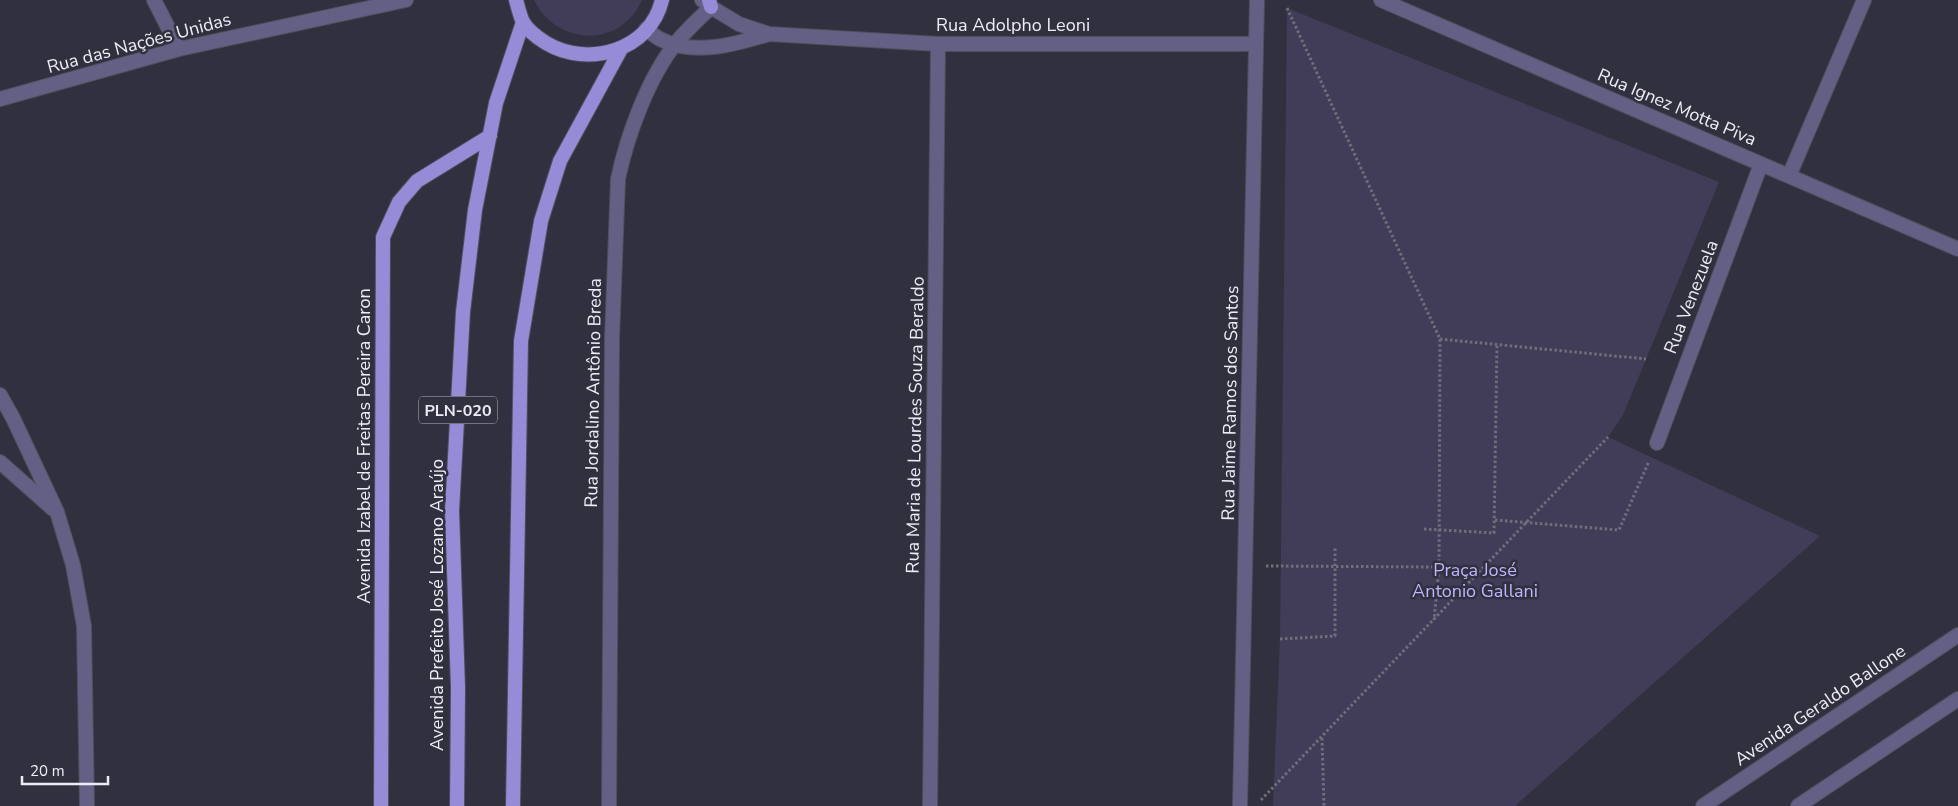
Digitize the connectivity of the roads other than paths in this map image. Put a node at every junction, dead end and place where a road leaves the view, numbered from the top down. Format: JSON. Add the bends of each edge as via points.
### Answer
{"nodes":[{"id":1,"x":154,"y":0,"type":"edge"},
{"id":2,"x":406,"y":0,"type":"edge"},
{"id":3,"x":516,"y":0,"type":"edge"},
{"id":4,"x":662,"y":0,"type":"edge"},
{"id":5,"x":1257,"y":0,"type":"edge"},
{"id":6,"x":1381,"y":0,"type":"edge"},
{"id":7,"x":1864,"y":0,"type":"edge"},
{"id":8,"x":707,"y":2,"type":"edge"},
{"id":9,"x":523,"y":22,"type":"junction"},
{"id":10,"x":646,"y":29,"type":"junction"},
{"id":11,"x":769,"y":34,"type":"junction"},
{"id":12,"x":676,"y":44,"type":"junction"},
{"id":13,"x":938,"y":44,"type":"junction"},
{"id":14,"x":1256,"y":44,"type":"junction"},
{"id":15,"x":620,"y":48,"type":"junction"},
{"id":16,"x":179,"y":49,"type":"junction"},
{"id":17,"x":0,"y":99,"type":"edge"},
{"id":18,"x":490,"y":136,"type":"junction"},
{"id":19,"x":1761,"y":164,"type":"junction"},
{"id":20,"x":1790,"y":176,"type":"junction"},
{"id":21,"x":1958,"y":249,"type":"edge"},
{"id":22,"x":0,"y":395,"type":"edge"},
{"id":23,"x":1656,"y":443,"type":"road end"},
{"id":24,"x":0,"y":462,"type":"edge"},
{"id":25,"x":58,"y":512,"type":"junction"},
{"id":26,"x":1958,"y":635,"type":"edge"},
{"id":27,"x":1958,"y":699,"type":"edge"},
{"id":28,"x":87,"y":806,"type":"edge"},
{"id":29,"x":381,"y":806,"type":"edge"},
{"id":30,"x":457,"y":806,"type":"edge"},
{"id":31,"x":514,"y":806,"type":"edge"},
{"id":32,"x":609,"y":806,"type":"edge"},
{"id":33,"x":930,"y":806,"type":"edge"},
{"id":34,"x":1240,"y":806,"type":"edge"},
{"id":35,"x":1703,"y":806,"type":"edge"},
{"id":36,"x":1798,"y":806,"type":"edge"}],
"edges":[{"from":1,"to":16,"type":"street"},
{"from":2,"to":16,"type":"street","name":"Rua das Nações Unidas"},
{"from":3,"to":9,"type":"main road","number":"PLN-020"},
{"from":4,"to":10,"type":"main road","number":"PLN-020"},
{"from":5,"to":14,"type":"street","name":"Rua Jaime Ramos dos Santos"},
{"from":6,"to":19,"type":"street","name":"Rua Ignez Motta Piva"},
{"from":7,"to":20,"type":"street"},
{"from":8,"to":11,"type":"street","name":"Rua Adolpho Leoni","via":[[739,24]]},
{"from":8,"to":12,"type":"street","name":"Rua Jordalino Antônio Breda"},
{"from":9,"to":15,"type":"main road","number":"PLN-020","via":[[538,38],[556,49],[578,55],[600,55]]},
{"from":9,"to":18,"type":"main road","name":"Avenida Prefeito José Lozano Araújo","number":"PLN-020","via":[[496,102]]},
{"from":10,"to":12,"type":"street","name":"Rua Adolpho Leoni","via":[[662,40]]},
{"from":10,"to":15,"type":"main road","number":"PLN-020"},
{"from":11,"to":12,"type":"street","name":"Rua Adolpho Leoni","via":[[727,46],[695,48]]},
{"from":11,"to":13,"type":"street","name":"Rua Adolpho Leoni"},
{"from":12,"to":32,"type":"street","name":"Rua Jordalino Antônio Breda","via":[[645,93],[618,179],[611,406]]},
{"from":13,"to":14,"type":"street","name":"Rua Adolpho Leoni"},
{"from":13,"to":33,"type":"street","name":"Rua Maria de Lourdes Souza Beraldo"},
{"from":14,"to":34,"type":"street","name":"Rua Jaime Ramos dos Santos"},
{"from":15,"to":31,"type":"main road","number":"PLN-020","via":[[560,161],[541,221],[521,342]]},
{"from":16,"to":17,"type":"street","name":"Rua das Nações Unidas"},
{"from":18,"to":29,"type":"main road","name":"Avenida Izabel de Freitas Pereira Caron","via":[[417,181],[399,202],[383,238]]},
{"from":18,"to":30,"type":"main road","name":"Avenida Prefeito José Lozano Araújo","number":"PLN-020","via":[[475,210],[463,312],[452,511],[458,688]]},
{"from":19,"to":20,"type":"street","name":"Rua Ignez Motta Piva"},
{"from":19,"to":23,"type":"street","name":"Rua Venezuela"},
{"from":20,"to":21,"type":"street","name":"Rua Ignez Motta Piva"},
{"from":22,"to":25,"type":"street"},
{"from":24,"to":25,"type":"street"},
{"from":25,"to":28,"type":"street","via":[[73,565],[84,626]]},
{"from":26,"to":35,"type":"street","name":"Avenida Geraldo Ballone"},
{"from":27,"to":36,"type":"street"}]}
